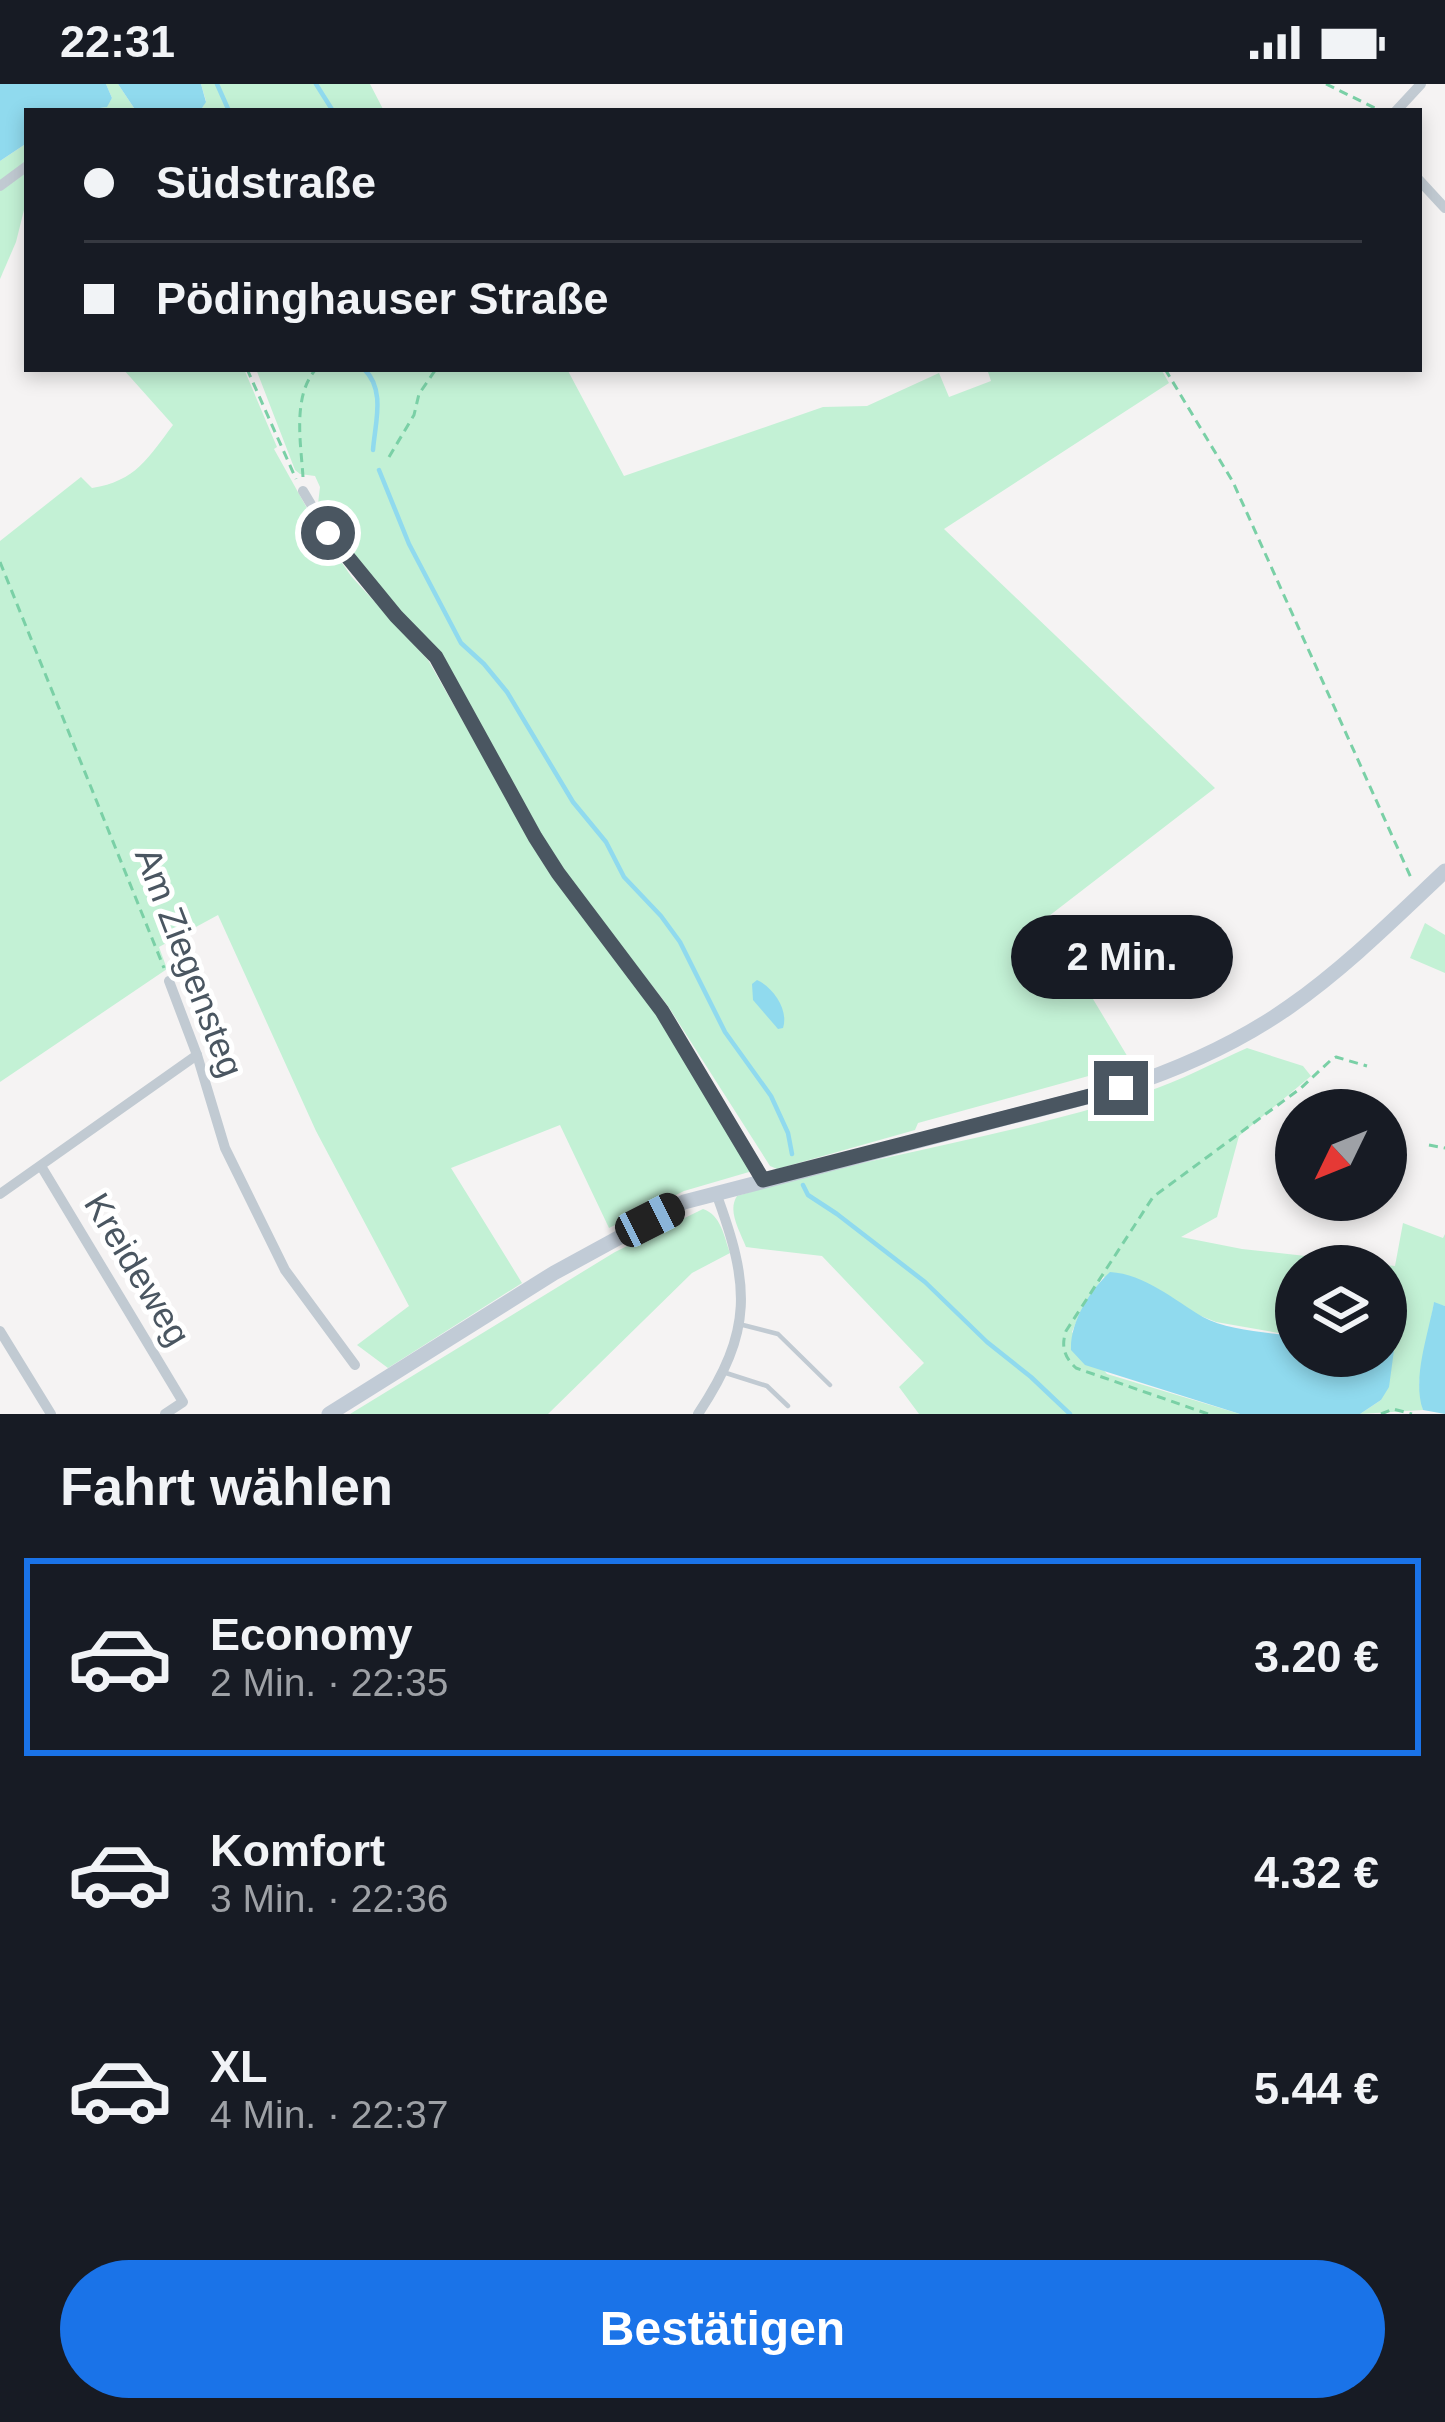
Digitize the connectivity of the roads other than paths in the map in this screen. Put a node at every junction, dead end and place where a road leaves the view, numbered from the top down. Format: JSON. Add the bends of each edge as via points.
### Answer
{"nodes":[{"id":1,"x":1421,"y":84,"type":"edge"},
{"id":2,"x":1399,"y":108,"type":"edge"},
{"id":3,"x":1422,"y":183,"type":"edge"},
{"id":4,"x":1445,"y":208,"type":"edge"},
{"id":5,"x":303,"y":491,"type":"road end"},
{"id":6,"x":1445,"y":871,"type":"edge"},
{"id":7,"x":169,"y":981,"type":"road end"},
{"id":8,"x":197,"y":1055,"type":"junction"},
{"id":9,"x":41,"y":1166,"type":"junction"},
{"id":10,"x":763,"y":1180,"type":"junction"},
{"id":11,"x":716,"y":1193,"type":"junction"},
{"id":12,"x":0,"y":1194,"type":"edge"},
{"id":13,"x":739,"y":1324,"type":"junction"},
{"id":14,"x":0,"y":1331,"type":"edge"},
{"id":15,"x":355,"y":1365,"type":"dead end"},
{"id":16,"x":724,"y":1372,"type":"junction"},
{"id":17,"x":830,"y":1385,"type":"dead end"},
{"id":18,"x":788,"y":1406,"type":"dead end"},
{"id":19,"x":51,"y":1414,"type":"edge"},
{"id":20,"x":165,"y":1414,"type":"edge"},
{"id":21,"x":329,"y":1414,"type":"edge"},
{"id":22,"x":698,"y":1414,"type":"edge"}],
"edges":[{"from":1,"to":2,"type":"street"},
{"from":3,"to":4,"type":"street"},
{"from":5,"to":10,"type":"street","via":[[361,575],[436,657],[535,837],[662,1011]]},
{"from":6,"to":10,"type":"main road","via":[[1290,1006],[1177,1068]]},
{"from":7,"to":8,"type":"street","name":"Am Ziegensteg"},
{"from":8,"to":9,"type":"street"},
{"from":8,"to":15,"type":"street","name":"Am Ziegensteg","via":[[225,1148],[285,1270]]},
{"from":9,"to":12,"type":"street"},
{"from":9,"to":20,"type":"street","name":"Kreideweg","via":[[183,1402]]},
{"from":10,"to":11,"type":"main road"},
{"from":11,"to":13,"type":"street","via":[[741,1270]]},
{"from":11,"to":21,"type":"main road","via":[[615,1237]]},
{"from":13,"to":16,"type":"street"},
{"from":13,"to":17,"type":"lane","via":[[778,1334]]},
{"from":14,"to":19,"type":"street"},
{"from":16,"to":18,"type":"lane","via":[[766,1386]]},
{"from":16,"to":22,"type":"street"}]}
